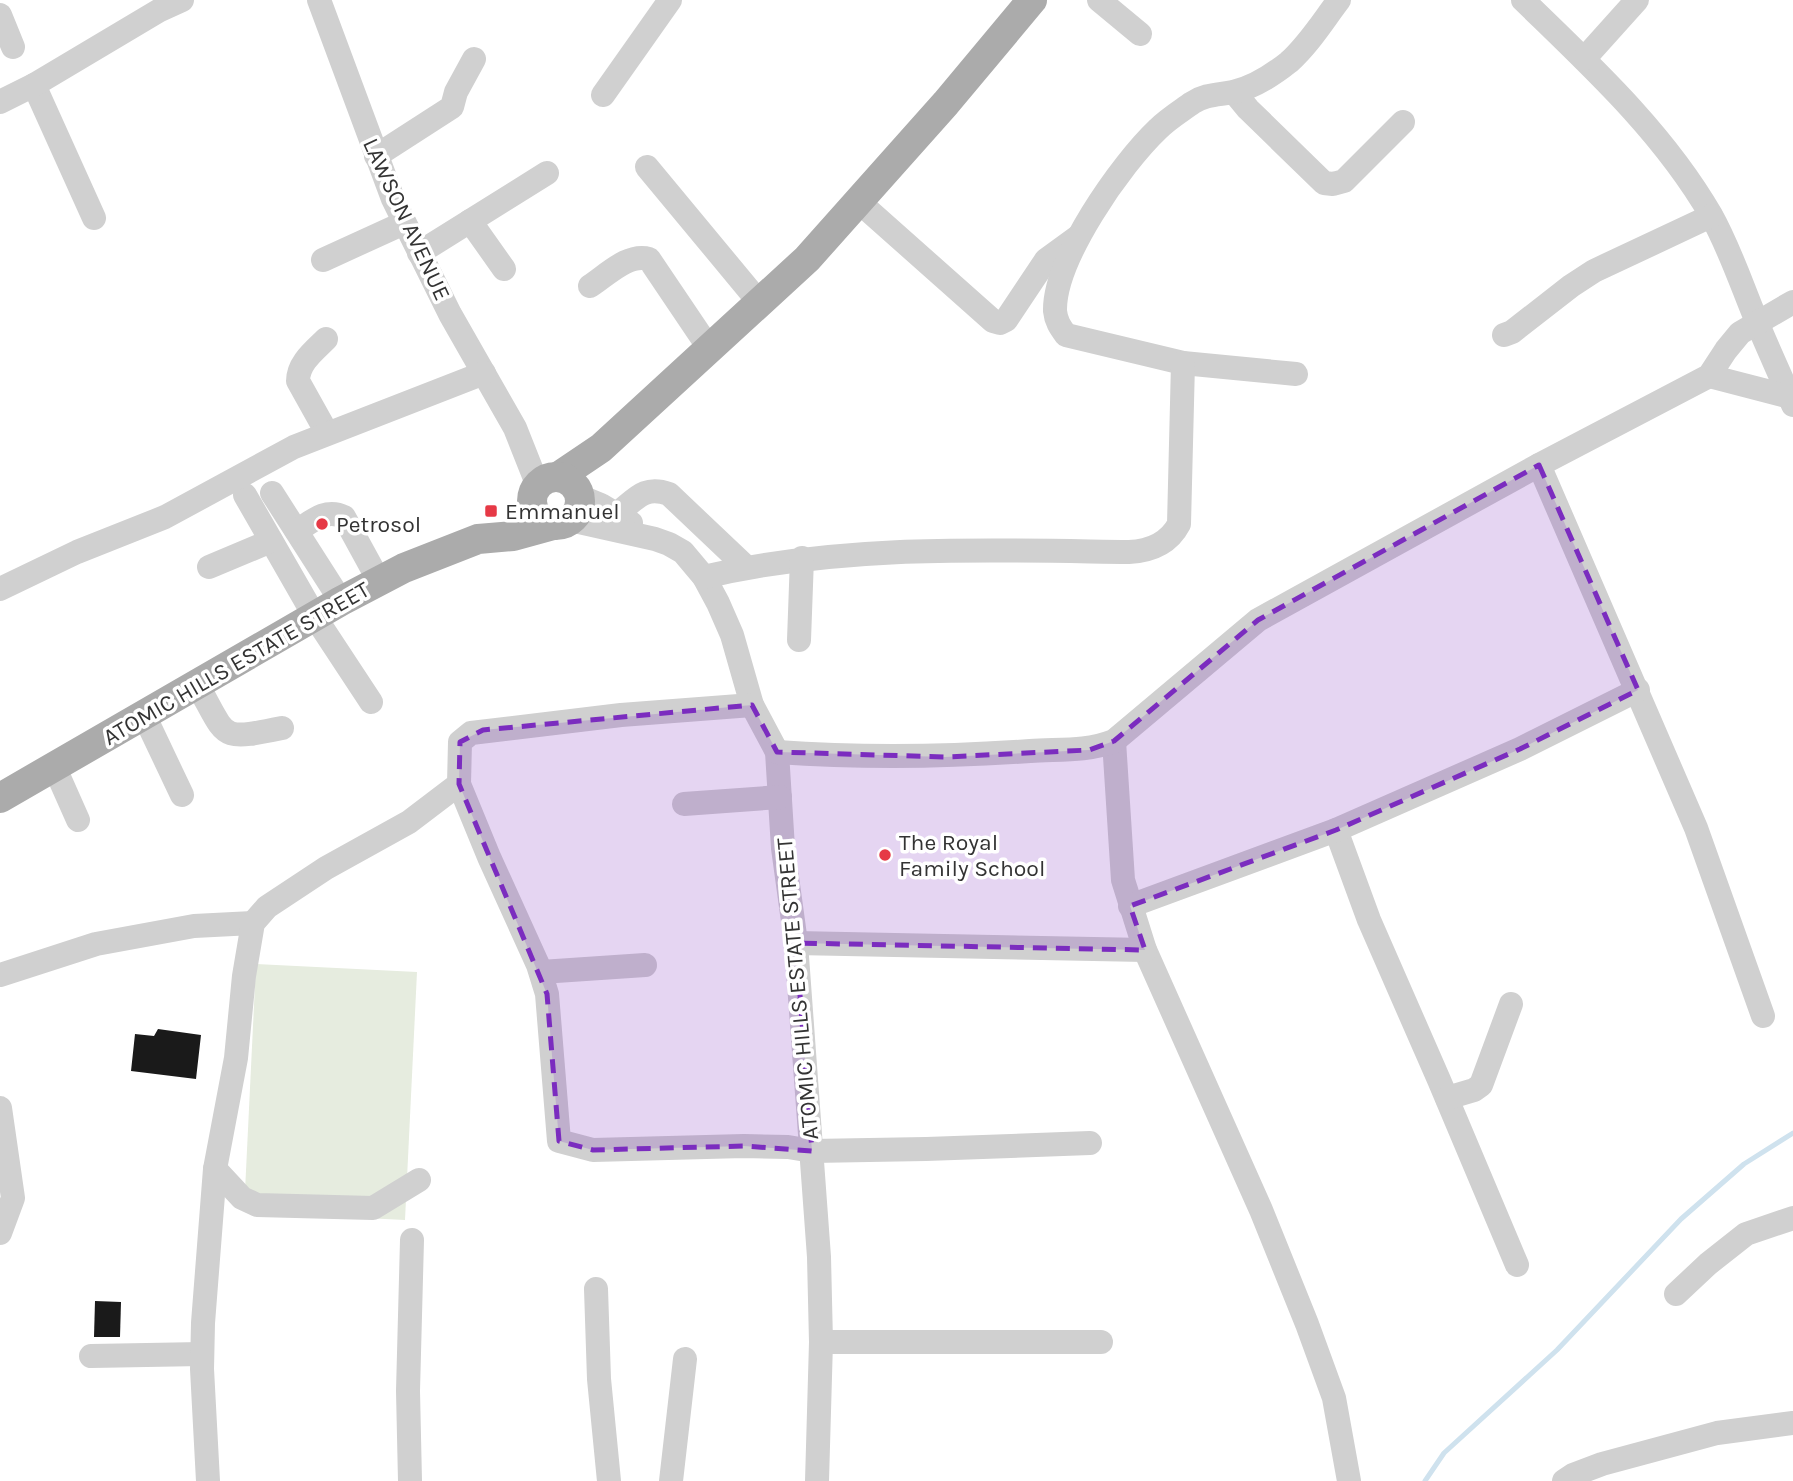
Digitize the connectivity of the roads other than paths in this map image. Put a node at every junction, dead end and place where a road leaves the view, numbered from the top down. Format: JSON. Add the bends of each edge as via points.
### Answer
{"nodes":[{"id":1,"x":182,"y":0,"type":"edge"},
{"id":2,"x":318,"y":0,"type":"edge"},
{"id":3,"x":670,"y":0,"type":"edge"},
{"id":4,"x":1032,"y":0,"type":"edge"},
{"id":5,"x":1099,"y":0,"type":"edge"},
{"id":6,"x":1339,"y":0,"type":"edge"},
{"id":7,"x":1523,"y":0,"type":"edge"},
{"id":8,"x":1637,"y":0,"type":"edge"},
{"id":9,"x":0,"y":15,"type":"edge"},
{"id":10,"x":1140,"y":34,"type":"dead end"},
{"id":11,"x":13,"y":47,"type":"dead end"},
{"id":12,"x":474,"y":59,"type":"dead end"},
{"id":13,"x":1584,"y":59,"type":"junction"},
{"id":14,"x":34,"y":85,"type":"junction"},
{"id":15,"x":1234,"y":92,"type":"junction"},
{"id":16,"x":603,"y":95,"type":"dead end"},
{"id":17,"x":0,"y":102,"type":"edge"},
{"id":18,"x":1403,"y":121,"type":"dead end"},
{"id":19,"x":376,"y":156,"type":"junction"},
{"id":20,"x":647,"y":167,"type":"dead end"},
{"id":21,"x":547,"y":173,"type":"dead end"},
{"id":22,"x":859,"y":202,"type":"junction"},
{"id":23,"x":1711,"y":216,"type":"junction"},
{"id":24,"x":94,"y":218,"type":"dead end"},
{"id":25,"x":470,"y":221,"type":"junction"},
{"id":26,"x":404,"y":223,"type":"junction"},
{"id":27,"x":1080,"y":236,"type":"junction"},
{"id":28,"x":419,"y":253,"type":"junction"},
{"id":29,"x":323,"y":260,"type":"dead end"},
{"id":30,"x":504,"y":269,"type":"dead end"},
{"id":31,"x":590,"y":286,"type":"dead end"},
{"id":32,"x":759,"y":302,"type":"junction"},
{"id":33,"x":1793,"y":302,"type":"edge"},
{"id":34,"x":1757,"y":321,"type":"junction"},
{"id":35,"x":1504,"y":335,"type":"dead end"},
{"id":36,"x":326,"y":338,"type":"dead end"},
{"id":37,"x":709,"y":348,"type":"junction"},
{"id":38,"x":1183,"y":363,"type":"junction"},
{"id":39,"x":484,"y":373,"type":"junction"},
{"id":40,"x":1296,"y":374,"type":"dead end"},
{"id":41,"x":1709,"y":376,"type":"junction"},
{"id":42,"x":1791,"y":401,"type":"edge"},
{"id":43,"x":327,"y":433,"type":"junction"},
{"id":44,"x":1539,"y":465,"type":"junction"},
{"id":45,"x":272,"y":493,"type":"dead end"},
{"id":46,"x":245,"y":495,"type":"dead end"},
{"id":47,"x":557,"y":496,"type":"junction"},
{"id":48,"x":617,"y":514,"type":"junction"},
{"id":49,"x":700,"y":524,"type":"junction"},
{"id":50,"x":297,"y":531,"type":"junction"},
{"id":51,"x":655,"y":539,"type":"junction"},
{"id":52,"x":271,"y":541,"type":"junction"},
{"id":53,"x":683,"y":552,"type":"junction"},
{"id":54,"x":802,"y":558,"type":"junction"},
{"id":55,"x":209,"y":567,"type":"dead end"},
{"id":56,"x":747,"y":567,"type":"junction"},
{"id":57,"x":704,"y":576,"type":"junction"},
{"id":58,"x":379,"y":582,"type":"junction"},
{"id":59,"x":0,"y":589,"type":"edge"},
{"id":60,"x":341,"y":601,"type":"junction"},
{"id":61,"x":315,"y":617,"type":"junction"},
{"id":62,"x":799,"y":640,"type":"dead end"},
{"id":63,"x":197,"y":684,"type":"junction"},
{"id":64,"x":1638,"y":690,"type":"junction"},
{"id":65,"x":371,"y":702,"type":"dead end"},
{"id":66,"x":752,"y":705,"type":"junction"},
{"id":67,"x":144,"y":715,"type":"junction"},
{"id":68,"x":282,"y":728,"type":"dead end"},
{"id":69,"x":1114,"y":741,"type":"junction"},
{"id":70,"x":777,"y":752,"type":"junction"},
{"id":71,"x":54,"y":766,"type":"junction"},
{"id":72,"x":458,"y":784,"type":"junction"},
{"id":73,"x":182,"y":795,"type":"dead end"},
{"id":74,"x":780,"y":797,"type":"junction"},
{"id":75,"x":0,"y":798,"type":"edge"},
{"id":76,"x":684,"y":804,"type":"dead end"},
{"id":77,"x":78,"y":820,"type":"dead end"},
{"id":78,"x":1336,"y":830,"type":"junction"},
{"id":79,"x":1130,"y":906,"type":"junction"},
{"id":80,"x":253,"y":923,"type":"junction"},
{"id":81,"x":796,"y":943,"type":"junction"},
{"id":82,"x":1145,"y":950,"type":"junction"},
{"id":83,"x":645,"y":965,"type":"dead end"},
{"id":84,"x":541,"y":972,"type":"junction"},
{"id":85,"x":0,"y":975,"type":"edge"},
{"id":86,"x":1511,"y":1004,"type":"dead end"},
{"id":87,"x":1763,"y":1016,"type":"dead end"},
{"id":88,"x":1447,"y":1098,"type":"junction"},
{"id":89,"x":0,"y":1108,"type":"edge"},
{"id":90,"x":1090,"y":1143,"type":"dead end"},
{"id":91,"x":813,"y":1151,"type":"junction"},
{"id":92,"x":215,"y":1169,"type":"junction"},
{"id":93,"x":419,"y":1180,"type":"dead end"},
{"id":94,"x":1793,"y":1218,"type":"edge"},
{"id":95,"x":0,"y":1233,"type":"edge"},
{"id":96,"x":412,"y":1240,"type":"dead end"},
{"id":97,"x":1517,"y":1265,"type":"dead end"},
{"id":98,"x":597,"y":1289,"type":"dead end"},
{"id":99,"x":1676,"y":1294,"type":"dead end"},
{"id":100,"x":821,"y":1342,"type":"junction"},
{"id":101,"x":1101,"y":1342,"type":"dead end"},
{"id":102,"x":202,"y":1354,"type":"junction"},
{"id":103,"x":91,"y":1356,"type":"dead end"},
{"id":104,"x":685,"y":1359,"type":"dead end"},
{"id":105,"x":1793,"y":1423,"type":"edge"},
{"id":106,"x":208,"y":1481,"type":"edge"},
{"id":107,"x":410,"y":1481,"type":"edge"},
{"id":108,"x":609,"y":1481,"type":"edge"},
{"id":109,"x":671,"y":1481,"type":"edge"},
{"id":110,"x":817,"y":1481,"type":"edge"},
{"id":111,"x":1349,"y":1481,"type":"edge"},
{"id":112,"x":1564,"y":1481,"type":"edge"}],
"edges":[{"from":1,"to":14,"type":"street"},
{"from":2,"to":19,"type":"street","name":"LAWSON AVENUE"},
{"from":3,"to":16,"type":"street"},
{"from":4,"to":22,"type":"main road"},
{"from":5,"to":10,"type":"street"},
{"from":6,"to":15,"type":"street","via":[[1288,62]]},
{"from":7,"to":13,"type":"street"},
{"from":8,"to":13,"type":"street"},
{"from":9,"to":11,"type":"street"},
{"from":12,"to":19,"type":"street","via":[[452,107]]},
{"from":13,"to":23,"type":"street","via":[[1667,150]]},
{"from":14,"to":17,"type":"street"},
{"from":14,"to":24,"type":"street"},
{"from":15,"to":18,"type":"street","via":[[1324,183],[1344,181]]},
{"from":15,"to":27,"type":"street","via":[[1203,97],[1159,128],[1121,172]]},
{"from":19,"to":26,"type":"street","name":"LAWSON AVENUE"},
{"from":20,"to":32,"type":"street"},
{"from":21,"to":25,"type":"street"},
{"from":22,"to":27,"type":"street","via":[[1000,323],[1046,260]]},
{"from":22,"to":32,"type":"main road","via":[[807,259]]},
{"from":23,"to":34,"type":"street"},
{"from":23,"to":35,"type":"street","via":[[1594,271]]},
{"from":25,"to":28,"type":"street"},
{"from":25,"to":30,"type":"street"},
{"from":26,"to":28,"type":"street","name":"LAWSON AVENUE"},
{"from":26,"to":29,"type":"street"},
{"from":27,"to":38,"type":"street","via":[[1062,278],[1055,311],[1066,335]]},
{"from":28,"to":39,"type":"street","name":"LAWSON AVENUE"},
{"from":31,"to":37,"type":"street","via":[[632,258],[649,259]]},
{"from":32,"to":37,"type":"main road"},
{"from":33,"to":34,"type":"street"},
{"from":34,"to":41,"type":"street","via":[[1740,333]]},
{"from":34,"to":42,"type":"street"},
{"from":36,"to":43,"type":"street","via":[[303,363],[298,382]]},
{"from":37,"to":47,"type":"main road","via":[[601,448]]},
{"from":38,"to":40,"type":"street"},
{"from":38,"to":54,"type":"street","via":[[1181,513],[1174,534],[1164,542],[1129,552],[933,552]]},
{"from":39,"to":43,"type":"street"},
{"from":39,"to":47,"type":"street","name":"LAWSON AVENUE"},
{"from":41,"to":42,"type":"street"},
{"from":41,"to":44,"type":"street"},
{"from":43,"to":59,"type":"street","via":[[165,517],[76,552]]},
{"from":44,"to":64,"type":"street"},
{"from":44,"to":69,"type":"street","via":[[1258,620]]},
{"from":45,"to":50,"type":"street"},
{"from":46,"to":52,"type":"street"},
{"from":47,"to":48,"type":"street","name":"ATOMIC HILLS ESTATE STREET"},
{"from":47,"to":51,"type":"street","name":"ATOMIC HILLS ESTATE STREET"},
{"from":47,"to":58,"type":"main road","name":"ATOMIC HILLS ESTATE STREET","via":[[513,536],[478,538]]},
{"from":48,"to":49,"type":"street","via":[[647,490],[655,489],[669,494]]},
{"from":48,"to":51,"type":"street","name":"ATOMIC HILLS ESTATE STREET"},
{"from":49,"to":53,"type":"street"},
{"from":49,"to":56,"type":"street"},
{"from":50,"to":58,"type":"street","via":[[327,513],[344,517]]},
{"from":50,"to":60,"type":"street"},
{"from":51,"to":53,"type":"street","name":"ATOMIC HILLS ESTATE STREET"},
{"from":52,"to":55,"type":"street"},
{"from":52,"to":61,"type":"street"},
{"from":53,"to":57,"type":"street","name":"ATOMIC HILLS ESTATE STREET"},
{"from":54,"to":56,"type":"street"},
{"from":54,"to":62,"type":"street"},
{"from":56,"to":57,"type":"street"},
{"from":57,"to":66,"type":"street","name":"ATOMIC HILLS ESTATE STREET","via":[[732,635]]},
{"from":58,"to":60,"type":"main road","name":"ATOMIC HILLS ESTATE STREET"},
{"from":60,"to":61,"type":"main road","name":"ATOMIC HILLS ESTATE STREET"},
{"from":61,"to":63,"type":"main road","name":"ATOMIC HILLS ESTATE STREET"},
{"from":61,"to":65,"type":"street"},
{"from":63,"to":67,"type":"main road","name":"ATOMIC HILLS ESTATE STREET"},
{"from":63,"to":68,"type":"street","via":[[223,730],[231,735]]},
{"from":64,"to":78,"type":"street","via":[[1520,749]]},
{"from":64,"to":87,"type":"street","via":[[1696,828]]},
{"from":66,"to":70,"type":"street","name":"ATOMIC HILLS ESTATE STREET"},
{"from":66,"to":72,"type":"street","via":[[471,733],[460,742]]},
{"from":67,"to":71,"type":"main road","name":"ATOMIC HILLS ESTATE STREET"},
{"from":67,"to":73,"type":"street"},
{"from":69,"to":70,"type":"street","via":[[1089,750],[945,757]]},
{"from":69,"to":79,"type":"street","via":[[1123,880]]},
{"from":70,"to":74,"type":"street","name":"ATOMIC HILLS ESTATE STREET"},
{"from":71,"to":75,"type":"main road","name":"ATOMIC HILLS ESTATE STREET"},
{"from":71,"to":77,"type":"street"},
{"from":72,"to":80,"type":"street","via":[[409,822],[267,907]]},
{"from":72,"to":84,"type":"street"},
{"from":74,"to":76,"type":"street"},
{"from":74,"to":81,"type":"street","name":"ATOMIC HILLS ESTATE STREET"},
{"from":78,"to":79,"type":"street"},
{"from":78,"to":88,"type":"street","via":[[1368,920]]},
{"from":79,"to":82,"type":"street"},
{"from":80,"to":85,"type":"street","via":[[194,926],[96,944]]},
{"from":80,"to":92,"type":"street","via":[[236,1058]]},
{"from":81,"to":82,"type":"street"},
{"from":81,"to":91,"type":"street","name":"ATOMIC HILLS ESTATE STREET"},
{"from":82,"to":111,"type":"street","via":[[1307,1324],[1334,1398]]},
{"from":83,"to":84,"type":"street"},
{"from":84,"to":91,"type":"street","via":[[547,995],[559,1141],[593,1150],[744,1146]]},
{"from":86,"to":88,"type":"street","via":[[1481,1085]]},
{"from":88,"to":97,"type":"street"},
{"from":89,"to":95,"type":"street","via":[[13,1198]]},
{"from":90,"to":91,"type":"street"},
{"from":91,"to":100,"type":"street","name":"ATOMIC HILLS ESTATE STREET"},
{"from":92,"to":93,"type":"street","via":[[242,1198],[257,1205],[373,1208]]},
{"from":92,"to":102,"type":"street"},
{"from":94,"to":99,"type":"street","via":[[1746,1234]]},
{"from":96,"to":107,"type":"street"},
{"from":98,"to":108,"type":"street","via":[[599,1379]]},
{"from":100,"to":101,"type":"street"},
{"from":100,"to":110,"type":"street","name":"ATOMIC HILLS ESTATE STREET"},
{"from":102,"to":103,"type":"street"},
{"from":102,"to":106,"type":"street"},
{"from":104,"to":109,"type":"street"},
{"from":105,"to":112,"type":"street","via":[[1717,1433],[1602,1464]]}]}
